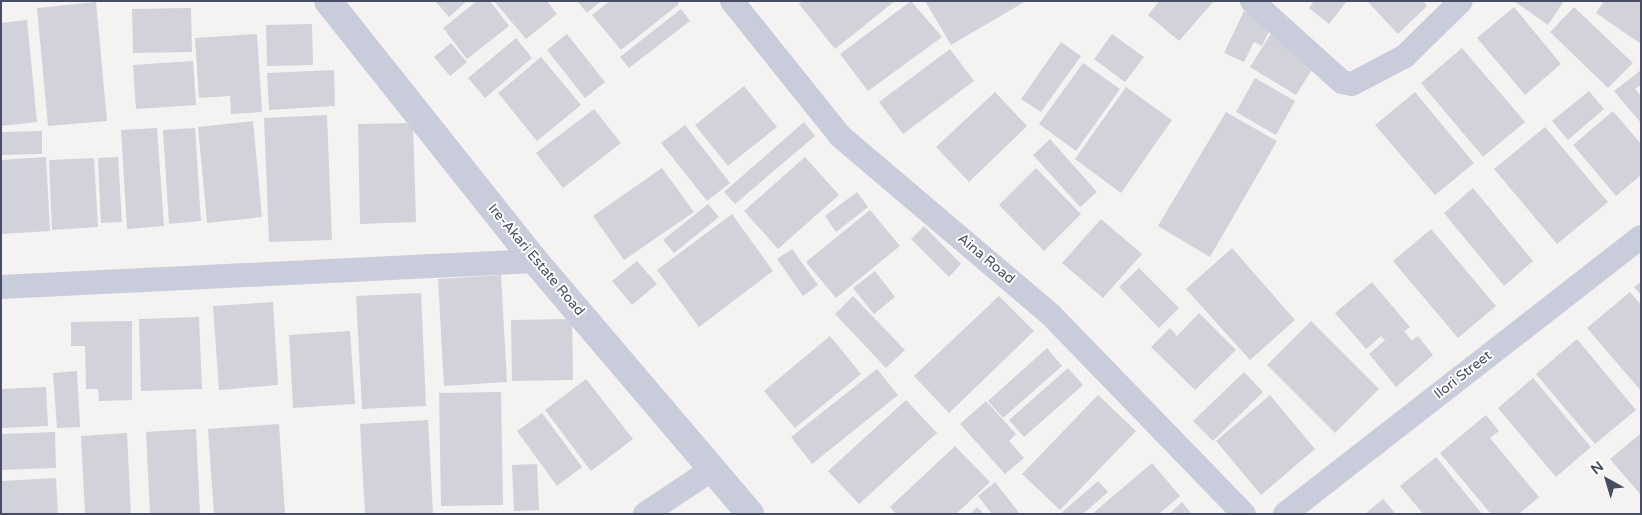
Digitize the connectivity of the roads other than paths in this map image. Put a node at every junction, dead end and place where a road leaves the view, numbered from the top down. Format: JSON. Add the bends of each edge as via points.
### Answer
{"nodes":[{"id":1,"x":328,"y":1,"type":"edge"},
{"id":2,"x":732,"y":1,"type":"edge"},
{"id":3,"x":1252,"y":1,"type":"edge"},
{"id":4,"x":1461,"y":1,"type":"edge"},
{"id":5,"x":1641,"y":237,"type":"edge"},
{"id":6,"x":535,"y":261,"type":"junction"},
{"id":7,"x":1,"y":287,"type":"edge"},
{"id":8,"x":714,"y":468,"type":"junction"},
{"id":9,"x":645,"y":514,"type":"edge"},
{"id":10,"x":750,"y":514,"type":"edge"},
{"id":11,"x":1244,"y":514,"type":"edge"},
{"id":12,"x":1285,"y":514,"type":"edge"}],
"edges":[{"from":1,"to":6,"type":"street","name":"Ire-Akari Estate Road"},
{"from":2,"to":11,"type":"street","name":"Aina Road","via":[[840,136],[1051,315]]},
{"from":3,"to":4,"type":"street","via":[[1342,82],[1352,84],[1405,56]]},
{"from":5,"to":12,"type":"street","name":"Ilori Street"},
{"from":6,"to":7,"type":"street"},
{"from":6,"to":8,"type":"street","name":"Ire-Akari Estate Road"},
{"from":8,"to":9,"type":"street"},
{"from":8,"to":10,"type":"street","name":"Ire-Akari Estate Road"}]}
